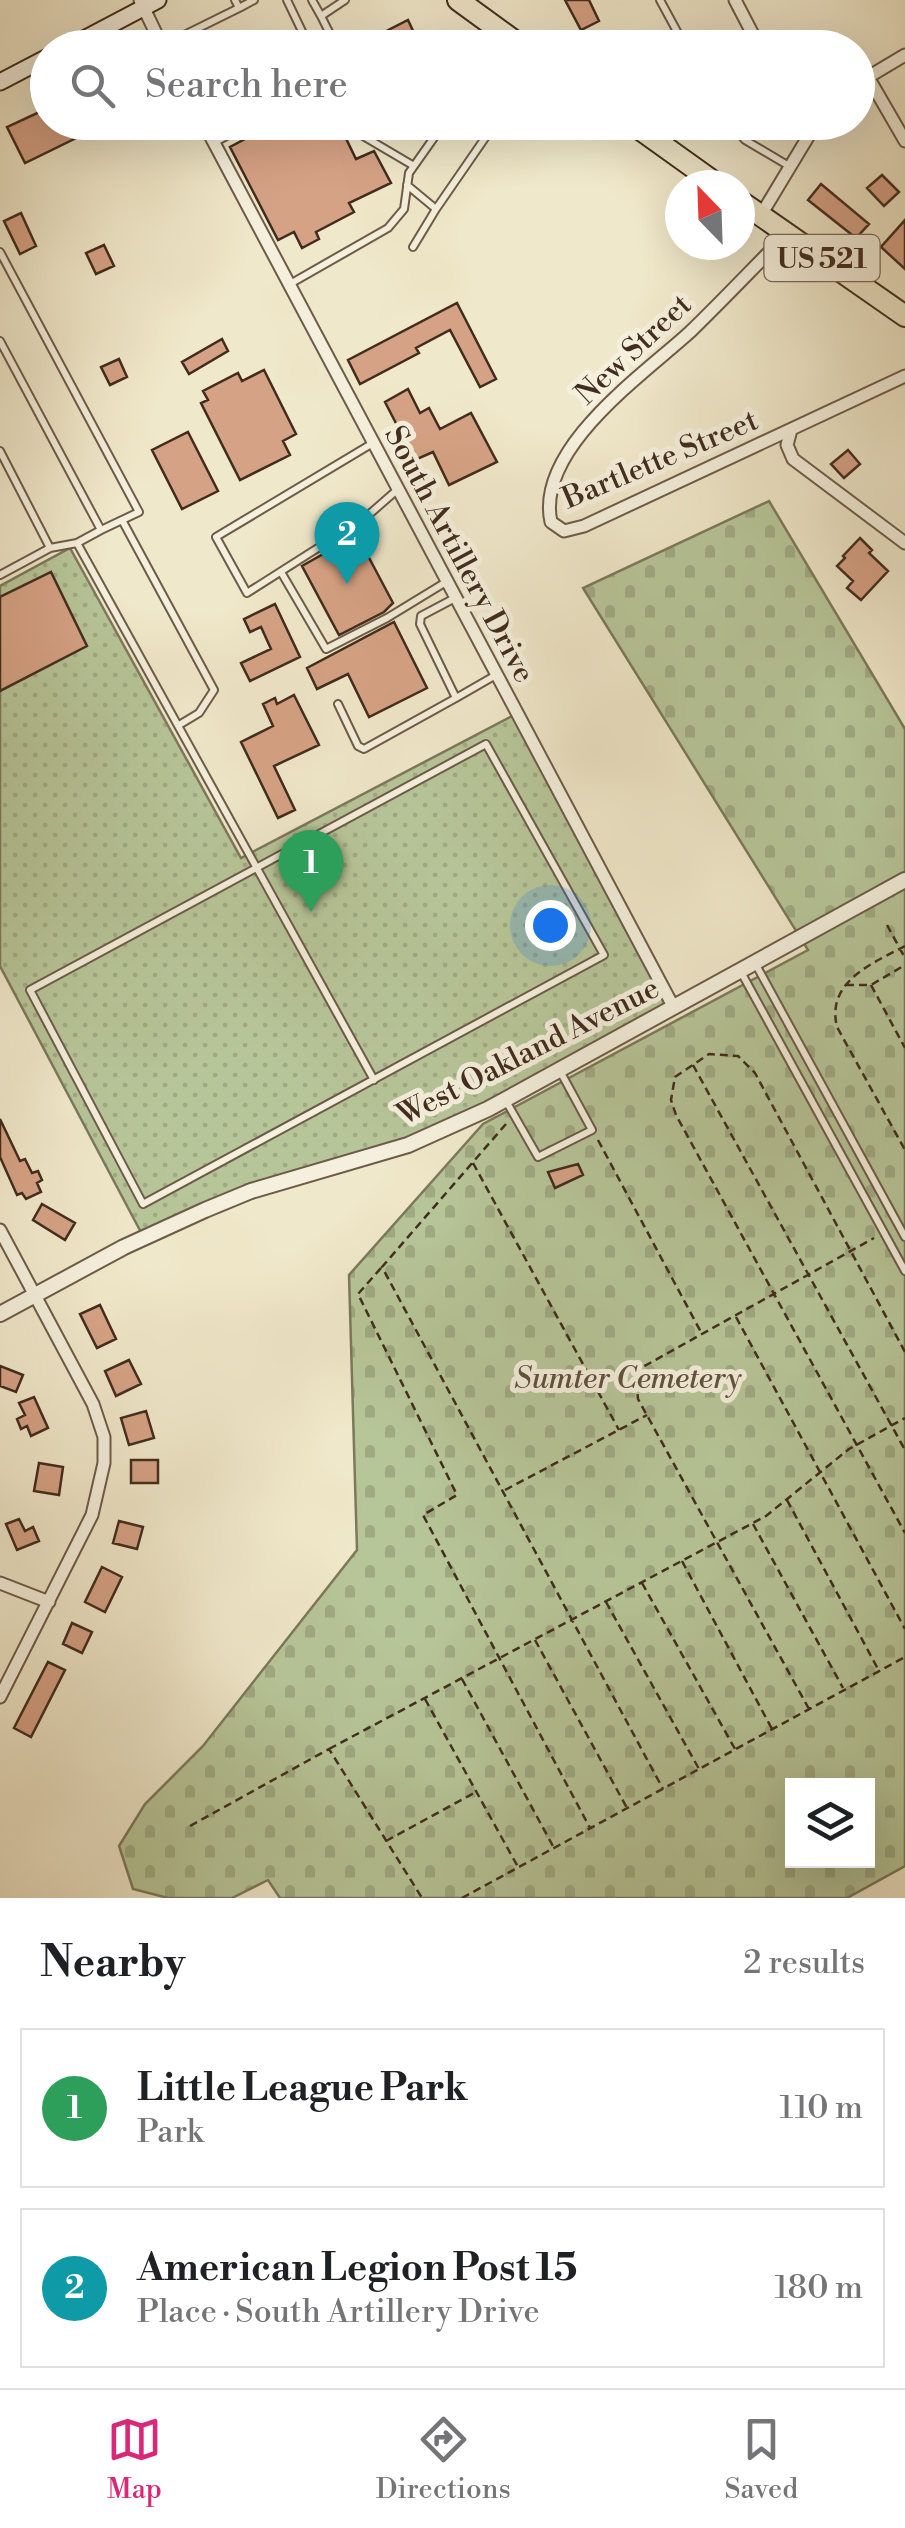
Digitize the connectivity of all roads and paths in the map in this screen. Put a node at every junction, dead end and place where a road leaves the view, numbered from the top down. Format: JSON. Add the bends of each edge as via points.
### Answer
{"nodes":[{"id":1,"x":254,"y":0,"type":"edge"},
{"id":2,"x":287,"y":0,"type":"edge"},
{"id":3,"x":312,"y":0,"type":"edge"},
{"id":4,"x":345,"y":0,"type":"edge"},
{"id":5,"x":458,"y":0,"type":"edge"},
{"id":6,"x":660,"y":0,"type":"edge"},
{"id":7,"x":735,"y":0,"type":"edge"},
{"id":8,"x":147,"y":2,"type":"edge"},
{"id":9,"x":237,"y":4,"type":"edge"},
{"id":10,"x":321,"y":16,"type":"junction"},
{"id":11,"x":98,"y":30,"type":"edge"},
{"id":12,"x":157,"y":30,"type":"edge"},
{"id":13,"x":192,"y":30,"type":"edge"},
{"id":14,"x":301,"y":30,"type":"edge"},
{"id":15,"x":328,"y":30,"type":"edge"},
{"id":16,"x":490,"y":30,"type":"edge"},
{"id":17,"x":676,"y":30,"type":"edge"},
{"id":18,"x":751,"y":30,"type":"edge"},
{"id":19,"x":905,"y":54,"type":"edge"},
{"id":20,"x":30,"y":66,"type":"edge"},
{"id":21,"x":875,"y":72,"type":"edge"},
{"id":22,"x":0,"y":82,"type":"edge"},
{"id":23,"x":875,"y":98,"type":"edge"},
{"id":24,"x":212,"y":140,"type":"edge"},
{"id":25,"x":220,"y":140,"type":"edge"},
{"id":26,"x":370,"y":140,"type":"edge"},
{"id":27,"x":432,"y":140,"type":"edge"},
{"id":28,"x":484,"y":140,"type":"edge"},
{"id":29,"x":655,"y":140,"type":"edge"},
{"id":30,"x":745,"y":140,"type":"edge"},
{"id":31,"x":803,"y":140,"type":"edge"},
{"id":32,"x":905,"y":141,"type":"edge"},
{"id":33,"x":214,"y":143,"type":"junction"},
{"id":34,"x":414,"y":166,"type":"junction"},
{"id":35,"x":790,"y":166,"type":"junction"},
{"id":36,"x":697,"y":170,"type":"edge"},
{"id":37,"x":408,"y":185,"type":"junction"},
{"id":38,"x":436,"y":209,"type":"junction"},
{"id":39,"x":755,"y":211,"type":"edge"},
{"id":40,"x":761,"y":215,"type":"junction"},
{"id":41,"x":788,"y":234,"type":"junction"},
{"id":42,"x":413,"y":247,"type":"dead end"},
{"id":43,"x":0,"y":252,"type":"edge"},
{"id":44,"x":289,"y":284,"type":"junction"},
{"id":45,"x":905,"y":316,"type":"edge"},
{"id":46,"x":0,"y":341,"type":"edge"},
{"id":47,"x":905,"y":376,"type":"edge"},
{"id":48,"x":791,"y":430,"type":"junction"},
{"id":49,"x":373,"y":443,"type":"junction"},
{"id":50,"x":0,"y":451,"type":"edge"},
{"id":51,"x":397,"y":489,"type":"junction"},
{"id":52,"x":122,"y":520,"type":"junction"},
{"id":53,"x":551,"y":522,"type":"joint"},
{"id":54,"x":101,"y":530,"type":"junction"},
{"id":55,"x":905,"y":542,"type":"edge"},
{"id":56,"x":77,"y":543,"type":"junction"},
{"id":57,"x":50,"y":548,"type":"junction"},
{"id":58,"x":281,"y":572,"type":"junction"},
{"id":59,"x":0,"y":574,"type":"edge"},
{"id":60,"x":446,"y":582,"type":"junction"},
{"id":61,"x":455,"y":598,"type":"junction"},
{"id":62,"x":496,"y":675,"type":"junction"},
{"id":63,"x":456,"y":698,"type":"junction"},
{"id":64,"x":338,"y":704,"type":"dead end"},
{"id":65,"x":179,"y":726,"type":"junction"},
{"id":66,"x":258,"y":867,"type":"junction"},
{"id":67,"x":905,"y":880,"type":"edge"},
{"id":68,"x":887,"y":924,"type":"dead end"},
{"id":69,"x":902,"y":948,"type":"edge"},
{"id":70,"x":905,"y":958,"type":"edge"},
{"id":71,"x":754,"y":963,"type":"junction"},
{"id":72,"x":905,"y":965,"type":"edge"},
{"id":73,"x":740,"y":971,"type":"junction"},
{"id":74,"x":845,"y":985,"type":"junction"},
{"id":75,"x":871,"y":985,"type":"junction"},
{"id":76,"x":674,"y":1008,"type":"junction"},
{"id":77,"x":905,"y":1048,"type":"edge"},
{"id":78,"x":692,"y":1064,"type":"junction"},
{"id":79,"x":560,"y":1070,"type":"junction"},
{"id":80,"x":374,"y":1080,"type":"junction"},
{"id":81,"x":505,"y":1100,"type":"junction"},
{"id":82,"x":514,"y":1116,"type":"junction"},
{"id":83,"x":592,"y":1130,"type":"junction"},
{"id":84,"x":905,"y":1150,"type":"edge"},
{"id":85,"x":472,"y":1162,"type":"junction"},
{"id":86,"x":0,"y":1230,"type":"edge"},
{"id":87,"x":884,"y":1232,"type":"junction"},
{"id":88,"x":905,"y":1238,"type":"edge"},
{"id":89,"x":851,"y":1251,"type":"junction"},
{"id":90,"x":382,"y":1267,"type":"junction"},
{"id":91,"x":905,"y":1272,"type":"edge"},
{"id":92,"x":808,"y":1274,"type":"junction"},
{"id":93,"x":775,"y":1294,"type":"junction"},
{"id":94,"x":35,"y":1295,"type":"junction"},
{"id":95,"x":0,"y":1314,"type":"edge"},
{"id":96,"x":736,"y":1315,"type":"junction"},
{"id":97,"x":702,"y":1334,"type":"junction"},
{"id":98,"x":905,"y":1352,"type":"edge"},
{"id":99,"x":647,"y":1414,"type":"junction"},
{"id":100,"x":905,"y":1418,"type":"edge"},
{"id":101,"x":892,"y":1426,"type":"junction"},
{"id":102,"x":619,"y":1430,"type":"junction"},
{"id":103,"x":857,"y":1444,"type":"junction"},
{"id":104,"x":905,"y":1450,"type":"edge"},
{"id":105,"x":820,"y":1472,"type":"junction"},
{"id":106,"x":504,"y":1491,"type":"junction"},
{"id":107,"x":786,"y":1499,"type":"junction"},
{"id":108,"x":752,"y":1523,"type":"junction"},
{"id":109,"x":905,"y":1533,"type":"edge"},
{"id":110,"x":717,"y":1541,"type":"junction"},
{"id":111,"x":681,"y":1560,"type":"junction"},
{"id":112,"x":642,"y":1582,"type":"junction"},
{"id":113,"x":0,"y":1583,"type":"edge"},
{"id":114,"x":606,"y":1601,"type":"junction"},
{"id":115,"x":49,"y":1602,"type":"junction"},
{"id":116,"x":573,"y":1618,"type":"junction"},
{"id":117,"x":905,"y":1629,"type":"edge"},
{"id":118,"x":534,"y":1639,"type":"junction"},
{"id":119,"x":500,"y":1657,"type":"junction"},
{"id":120,"x":905,"y":1657,"type":"edge"},
{"id":121,"x":880,"y":1671,"type":"junction"},
{"id":122,"x":461,"y":1678,"type":"junction"},
{"id":123,"x":844,"y":1690,"type":"junction"},
{"id":124,"x":0,"y":1697,"type":"edge"},
{"id":125,"x":424,"y":1698,"type":"junction"},
{"id":126,"x":809,"y":1709,"type":"junction"},
{"id":127,"x":772,"y":1729,"type":"junction"},
{"id":128,"x":329,"y":1749,"type":"junction"},
{"id":129,"x":735,"y":1749,"type":"junction"},
{"id":130,"x":699,"y":1769,"type":"junction"},
{"id":131,"x":663,"y":1789,"type":"junction"},
{"id":132,"x":476,"y":1792,"type":"junction"},
{"id":133,"x":627,"y":1808,"type":"junction"},
{"id":134,"x":190,"y":1826,"type":"dead end"},
{"id":135,"x":590,"y":1828,"type":"junction"},
{"id":136,"x":385,"y":1841,"type":"junction"},
{"id":137,"x":554,"y":1848,"type":"junction"},
{"id":138,"x":518,"y":1868,"type":"junction"},
{"id":139,"x":422,"y":1898,"type":"edge"},
{"id":140,"x":462,"y":1898,"type":"edge"}],
"edges":[{"from":1,"to":9,"type":"lane"},
{"from":2,"to":14,"type":"lane"},
{"from":3,"to":10,"type":"lane"},
{"from":4,"to":10,"type":"lane"},
{"from":5,"to":16,"type":"highway"},
{"from":6,"to":17,"type":"lane"},
{"from":7,"to":18,"type":"street"},
{"from":8,"to":11,"type":"main road"},
{"from":8,"to":12,"type":"street"},
{"from":9,"to":13,"type":"lane"},
{"from":10,"to":15,"type":"lane"},
{"from":19,"to":21,"type":"street"},
{"from":20,"to":22,"type":"main road"},
{"from":23,"to":32,"type":"street"},
{"from":24,"to":33,"type":"street","name":"South Artillery Drive"},
{"from":25,"to":33,"type":"lane"},
{"from":26,"to":34,"type":"lane"},
{"from":27,"to":34,"type":"lane"},
{"from":28,"to":38,"type":"lane"},
{"from":29,"to":36,"type":"highway"},
{"from":30,"to":35,"type":"lane"},
{"from":31,"to":35,"type":"street"},
{"from":33,"to":44,"type":"street","name":"South Artillery Drive"},
{"from":34,"to":37,"type":"lane"},
{"from":35,"to":40,"type":"street"},
{"from":37,"to":38,"type":"lane"},
{"from":37,"to":44,"type":"lane","via":[[404,209],[388,228]]},
{"from":38,"to":42,"type":"lane"},
{"from":39,"to":40,"type":"highway","number":"US 521"},
{"from":40,"to":41,"type":"highway","number":"US 521"},
{"from":41,"to":45,"type":"highway","number":"US 521"},
{"from":41,"to":53,"type":"street","name":"New Street","via":[[584,429],[553,488]]},
{"from":43,"to":52,"type":"lane","via":[[139,512]]},
{"from":44,"to":49,"type":"street","name":"South Artillery Drive"},
{"from":46,"to":54,"type":"lane"},
{"from":47,"to":48,"type":"street","name":"Bartlette Street"},
{"from":48,"to":53,"type":"street","name":"Bartlette Street","via":[[584,526],[564,531]]},
{"from":48,"to":55,"type":"street","via":[[792,458]]},
{"from":49,"to":51,"type":"street","name":"South Artillery Drive"},
{"from":49,"to":58,"type":"lane","via":[[216,537],[247,593]]},
{"from":50,"to":57,"type":"lane"},
{"from":51,"to":58,"type":"lane"},
{"from":51,"to":60,"type":"street","name":"South Artillery Drive"},
{"from":52,"to":54,"type":"lane"},
{"from":52,"to":65,"type":"lane","via":[[214,690],[199,713]]},
{"from":54,"to":56,"type":"lane"},
{"from":56,"to":57,"type":"lane"},
{"from":56,"to":65,"type":"lane"},
{"from":57,"to":59,"type":"lane"},
{"from":58,"to":60,"type":"lane","via":[[326,649]]},
{"from":60,"to":61,"type":"street","name":"South Artillery Drive"},
{"from":61,"to":62,"type":"street","name":"South Artillery Drive"},
{"from":61,"to":63,"type":"lane","via":[[422,616],[420,624]]},
{"from":62,"to":63,"type":"lane"},
{"from":62,"to":76,"type":"street","name":"South Artillery Drive"},
{"from":63,"to":64,"type":"lane","via":[[364,749]]},
{"from":65,"to":66,"type":"lane"},
{"from":66,"to":80,"type":"lane"},
{"from":66,"to":80,"type":"lane","via":[[486,744],[604,955]]},
{"from":66,"to":80,"type":"lane","via":[[30,990],[142,1204]]},
{"from":67,"to":71,"type":"street","name":"West Oakland Avenue"},
{"from":68,"to":69,"type":"path"},
{"from":69,"to":70,"type":"path"},
{"from":69,"to":74,"type":"path"},
{"from":71,"to":73,"type":"street","name":"West Oakland Avenue"},
{"from":71,"to":88,"type":"lane"},
{"from":72,"to":75,"type":"path"},
{"from":73,"to":76,"type":"street","name":"West Oakland Avenue"},
{"from":73,"to":87,"type":"lane"},
{"from":74,"to":75,"type":"path"},
{"from":74,"to":84,"type":"path","via":[[832,1008],[837,1026]]},
{"from":75,"to":77,"type":"path"},
{"from":76,"to":79,"type":"street","name":"West Oakland Avenue"},
{"from":78,"to":89,"type":"path","via":[[709,1054],[738,1056],[755,1073]]},
{"from":78,"to":92,"type":"path"},
{"from":78,"to":93,"type":"path","via":[[675,1077],[676,1115]]},
{"from":79,"to":81,"type":"street","name":"West Oakland Avenue"},
{"from":79,"to":83,"type":"lane"},
{"from":81,"to":82,"type":"lane"},
{"from":81,"to":94,"type":"street","name":"West Oakland Avenue","via":[[408,1145],[204,1210]]},
{"from":82,"to":83,"type":"lane","via":[[538,1158]]},
{"from":82,"to":85,"type":"path"},
{"from":83,"to":97,"type":"path"},
{"from":85,"to":90,"type":"path"},
{"from":85,"to":102,"type":"path"},
{"from":86,"to":94,"type":"street"},
{"from":87,"to":89,"type":"path"},
{"from":87,"to":91,"type":"lane"},
{"from":89,"to":92,"type":"path"},
{"from":89,"to":98,"type":"path"},
{"from":90,"to":106,"type":"path"},
{"from":90,"to":119,"type":"path","via":[[358,1294],[458,1496],[424,1515]]},
{"from":92,"to":93,"type":"path"},
{"from":92,"to":101,"type":"path"},
{"from":93,"to":96,"type":"path"},
{"from":93,"to":103,"type":"path"},
{"from":94,"to":95,"type":"street","name":"West Oakland Avenue"},
{"from":94,"to":115,"type":"street","via":[[104,1437],[92,1515]]},
{"from":96,"to":97,"type":"path"},
{"from":96,"to":105,"type":"path"},
{"from":97,"to":99,"type":"path","via":[[641,1368],[638,1399]]},
{"from":99,"to":102,"type":"path"},
{"from":99,"to":110,"type":"path"},
{"from":100,"to":101,"type":"path"},
{"from":101,"to":103,"type":"path"},
{"from":101,"to":104,"type":"path"},
{"from":102,"to":106,"type":"path"},
{"from":103,"to":105,"type":"path"},
{"from":103,"to":109,"type":"path"},
{"from":105,"to":107,"type":"path"},
{"from":105,"to":117,"type":"path"},
{"from":106,"to":116,"type":"path"},
{"from":107,"to":108,"type":"path"},
{"from":107,"to":121,"type":"path"},
{"from":108,"to":110,"type":"path"},
{"from":108,"to":123,"type":"path"},
{"from":110,"to":111,"type":"path"},
{"from":110,"to":126,"type":"path"},
{"from":111,"to":112,"type":"path"},
{"from":111,"to":127,"type":"path"},
{"from":112,"to":114,"type":"path"},
{"from":112,"to":129,"type":"path"},
{"from":113,"to":115,"type":"street"},
{"from":114,"to":116,"type":"path"},
{"from":114,"to":130,"type":"path"},
{"from":115,"to":124,"type":"street"},
{"from":116,"to":118,"type":"path"},
{"from":116,"to":131,"type":"path"},
{"from":118,"to":119,"type":"path"},
{"from":118,"to":133,"type":"path"},
{"from":119,"to":122,"type":"path"},
{"from":119,"to":135,"type":"path"},
{"from":120,"to":121,"type":"path"},
{"from":121,"to":123,"type":"path"},
{"from":122,"to":125,"type":"path"},
{"from":122,"to":137,"type":"path"},
{"from":123,"to":126,"type":"path"},
{"from":125,"to":128,"type":"path"},
{"from":125,"to":132,"type":"path"},
{"from":126,"to":127,"type":"path"},
{"from":127,"to":129,"type":"path"},
{"from":128,"to":134,"type":"path"},
{"from":128,"to":136,"type":"path"},
{"from":129,"to":130,"type":"path"},
{"from":130,"to":131,"type":"path"},
{"from":131,"to":133,"type":"path"},
{"from":132,"to":136,"type":"path"},
{"from":132,"to":138,"type":"path"},
{"from":133,"to":135,"type":"path"},
{"from":135,"to":137,"type":"path"},
{"from":136,"to":139,"type":"path"},
{"from":137,"to":138,"type":"path"},
{"from":138,"to":140,"type":"path"}]}
